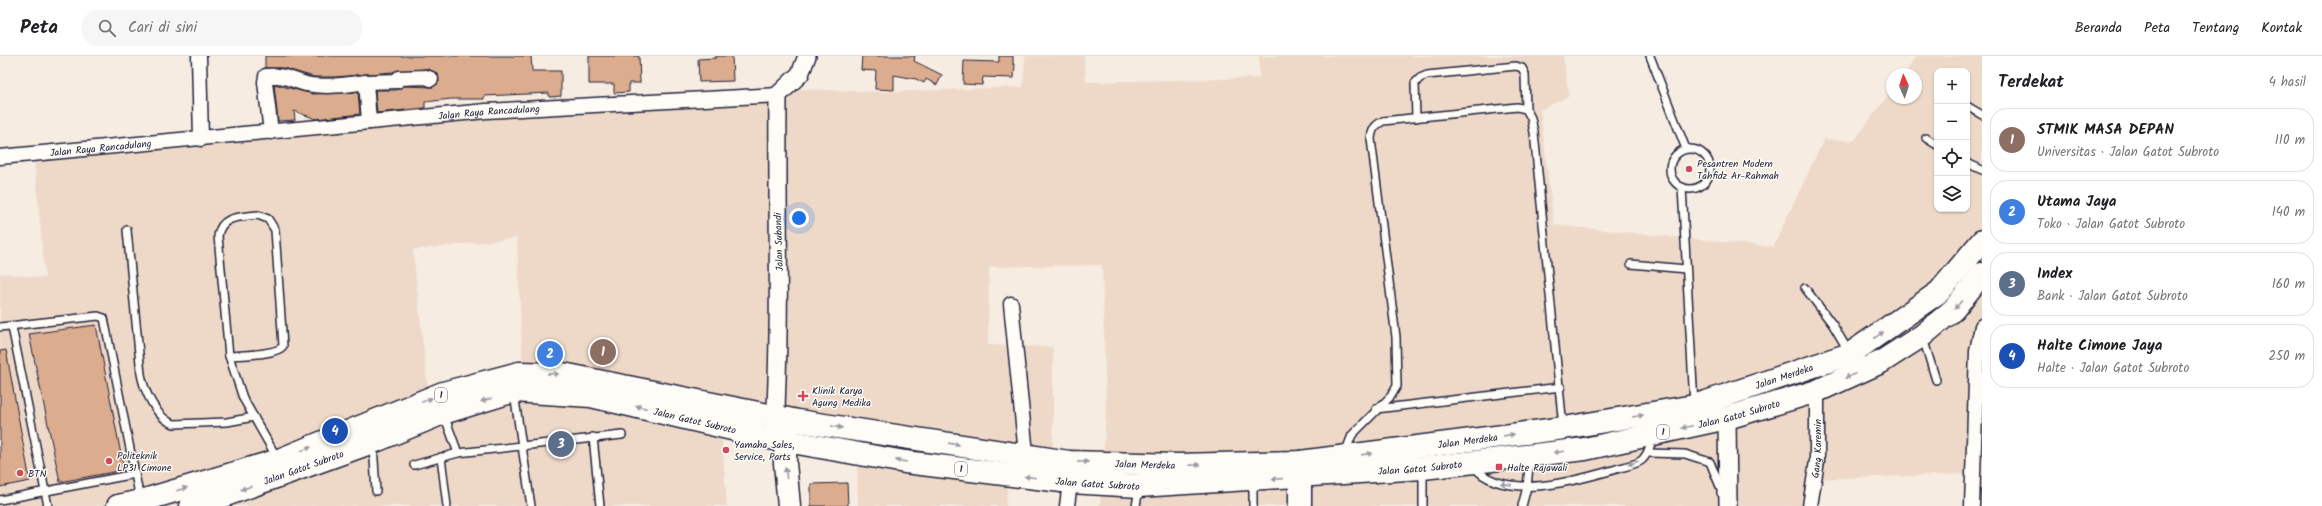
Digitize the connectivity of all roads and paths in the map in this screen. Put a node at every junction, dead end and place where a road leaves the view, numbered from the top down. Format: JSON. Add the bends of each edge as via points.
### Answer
{"nodes":[{"id":1,"x":199,"y":56,"type":"edge"},
{"id":2,"x":807,"y":56,"type":"edge"},
{"id":3,"x":1650,"y":56,"type":"edge"},
{"id":4,"x":432,"y":79,"type":"dead end"},
{"id":5,"x":366,"y":82,"type":"junction"},
{"id":6,"x":778,"y":95,"type":"junction"},
{"id":7,"x":1970,"y":108,"type":"edge"},
{"id":8,"x":1526,"y":109,"type":"junction"},
{"id":9,"x":1982,"y":114,"type":"edge"},
{"id":10,"x":1416,"y":118,"type":"junction"},
{"id":11,"x":369,"y":122,"type":"junction"},
{"id":12,"x":272,"y":132,"type":"junction"},
{"id":13,"x":202,"y":138,"type":"junction"},
{"id":14,"x":1926,"y":138,"type":"dead end"},
{"id":15,"x":1934,"y":143,"type":"edge"},
{"id":16,"x":1686,"y":149,"type":"junction"},
{"id":17,"x":0,"y":157,"type":"edge"},
{"id":18,"x":1970,"y":164,"type":"edge"},
{"id":19,"x":1982,"y":170,"type":"edge"},
{"id":20,"x":1682,"y":187,"type":"junction"},
{"id":21,"x":127,"y":230,"type":"dead end"},
{"id":22,"x":1982,"y":241,"type":"edge"},
{"id":23,"x":1631,"y":264,"type":"dead end"},
{"id":24,"x":1686,"y":269,"type":"junction"},
{"id":25,"x":1980,"y":282,"type":"edge"},
{"id":26,"x":1805,"y":288,"type":"dead end"},
{"id":27,"x":1011,"y":304,"type":"dead end"},
{"id":28,"x":1982,"y":326,"type":"edge"},
{"id":29,"x":12,"y":327,"type":"junction"},
{"id":30,"x":0,"y":328,"type":"edge"},
{"id":31,"x":1923,"y":335,"type":"junction"},
{"id":32,"x":1850,"y":354,"type":"junction"},
{"id":33,"x":229,"y":356,"type":"junction"},
{"id":34,"x":1936,"y":380,"type":"dead end"},
{"id":35,"x":1560,"y":387,"type":"junction"},
{"id":36,"x":514,"y":391,"type":"junction"},
{"id":37,"x":1818,"y":391,"type":"junction"},
{"id":38,"x":1694,"y":406,"type":"junction"},
{"id":39,"x":1376,"y":409,"type":"junction"},
{"id":40,"x":443,"y":412,"type":"junction"},
{"id":41,"x":254,"y":417,"type":"junction"},
{"id":42,"x":781,"y":417,"type":"junction"},
{"id":43,"x":1727,"y":418,"type":"junction"},
{"id":44,"x":1564,"y":428,"type":"junction"},
{"id":45,"x":622,"y":435,"type":"dead end"},
{"id":46,"x":593,"y":437,"type":"junction"},
{"id":47,"x":902,"y":437,"type":"joint"},
{"id":48,"x":780,"y":440,"type":"junction"},
{"id":49,"x":373,"y":442,"type":"junction"},
{"id":50,"x":1651,"y":443,"type":"junction"},
{"id":51,"x":523,"y":445,"type":"junction"},
{"id":52,"x":458,"y":453,"type":"junction"},
{"id":53,"x":1026,"y":454,"type":"junction"},
{"id":54,"x":1530,"y":456,"type":"junction"},
{"id":55,"x":441,"y":457,"type":"junction"},
{"id":56,"x":1344,"y":457,"type":"junction"},
{"id":57,"x":279,"y":460,"type":"junction"},
{"id":58,"x":1470,"y":463,"type":"junction"},
{"id":59,"x":414,"y":465,"type":"dead end"},
{"id":60,"x":1423,"y":468,"type":"junction"},
{"id":61,"x":1301,"y":469,"type":"junction"},
{"id":62,"x":135,"y":474,"type":"junction"},
{"id":63,"x":1253,"y":480,"type":"junction"},
{"id":64,"x":1140,"y":481,"type":"edge"},
{"id":65,"x":1070,"y":482,"type":"junction"},
{"id":66,"x":1527,"y":487,"type":"junction"},
{"id":67,"x":45,"y":491,"type":"junction"},
{"id":68,"x":376,"y":491,"type":"dead end"},
{"id":69,"x":0,"y":500,"type":"edge"},
{"id":70,"x":141,"y":501,"type":"junction"},
{"id":71,"x":203,"y":504,"type":"edge"},
{"id":72,"x":48,"y":506,"type":"edge"},
{"id":73,"x":118,"y":506,"type":"edge"},
{"id":74,"x":447,"y":506,"type":"edge"},
{"id":75,"x":531,"y":506,"type":"edge"},
{"id":76,"x":600,"y":506,"type":"edge"},
{"id":77,"x":789,"y":506,"type":"edge"},
{"id":78,"x":1067,"y":506,"type":"edge"},
{"id":79,"x":1253,"y":506,"type":"edge"},
{"id":80,"x":1300,"y":506,"type":"edge"},
{"id":81,"x":1423,"y":506,"type":"edge"},
{"id":82,"x":1522,"y":506,"type":"edge"},
{"id":83,"x":1720,"y":506,"type":"edge"},
{"id":84,"x":1728,"y":506,"type":"edge"},
{"id":85,"x":1810,"y":506,"type":"edge"},
{"id":86,"x":1972,"y":506,"type":"edge"}],
"edges":[{"from":1,"to":13,"type":"street"},
{"from":2,"to":6,"type":"street","via":[[800,74]]},
{"from":3,"to":16,"type":"lane"},
{"from":4,"to":5,"type":"street","via":[[399,78],[397,81]]},
{"from":5,"to":11,"type":"street"},
{"from":5,"to":12,"type":"street","via":[[321,85],[305,84],[283,75],[266,76]]},
{"from":6,"to":11,"type":"street","name":"Jalan Raya Rancadulang","via":[[486,110]]},
{"from":6,"to":42,"type":"street","name":"Jalan Subandi"},
{"from":7,"to":9,"type":"lane"},
{"from":8,"to":10,"type":"lane","via":[[1517,107]]},
{"from":8,"to":10,"type":"lane","via":[[1525,74],[1522,68],[1516,66],[1427,75],[1420,78],[1415,83]]},
{"from":8,"to":35,"type":"lane","via":[[1534,132]]},
{"from":10,"to":39,"type":"lane","via":[[1383,121],[1376,124],[1372,130],[1398,374],[1397,386],[1391,396]]},
{"from":11,"to":12,"type":"street","name":"Jalan Raya Rancadulang"},
{"from":12,"to":13,"type":"street","name":"Jalan Raya Rancadulang"},
{"from":13,"to":17,"type":"street","name":"Jalan Raya Rancadulang"},
{"from":14,"to":15,"type":"lane"},
{"from":16,"to":20,"type":"lane","via":[[1675,156],[1670,167],[1672,179]]},
{"from":16,"to":20,"type":"lane","via":[[1698,151],[1708,159],[1710,171],[1705,183],[1700,186],[1694,189]]},
{"from":18,"to":19,"type":"lane"},
{"from":20,"to":24,"type":"lane"},
{"from":21,"to":41,"type":"lane","via":[[141,374],[147,394],[167,422],[174,424],[227,422]]},
{"from":32,"to":22,"type":"main road","name":"Jalan Merdeka","number":"1","one_way":true,"via":[[1939,292]]},
{"from":23,"to":24,"type":"lane"},
{"from":24,"to":38,"type":"lane"},
{"from":25,"to":31,"type":"main road","name":"Jalan Gatot Subroto","number":"1","one_way":true,"via":[[1954,309]]},
{"from":26,"to":32,"type":"lane","via":[[1833,325]]},
{"from":27,"to":53,"type":"street"},
{"from":28,"to":86,"type":"street","via":[[1977,351]]},
{"from":29,"to":30,"type":"lane"},
{"from":29,"to":62,"type":"lane","via":[[98,316],[104,318]]},
{"from":29,"to":67,"type":"lane"},
{"from":31,"to":34,"type":"lane"},
{"from":31,"to":37,"type":"main road","name":"Jalan Gatot Subroto","number":"1","one_way":true,"via":[[1881,362]]},
{"from":32,"to":38,"type":"main road","name":"Jalan Merdeka","number":"1"},
{"from":33,"to":33,"type":"lane","via":[[219,228],[228,219],[258,215],[268,219],[275,230],[283,346],[274,352]]},
{"from":33,"to":41,"type":"lane","via":[[235,377]]},
{"from":35,"to":39,"type":"lane"},
{"from":35,"to":44,"type":"lane"},
{"from":36,"to":40,"type":"main road","name":"Jalan Gatot Subroto","number":"1","one_way":true},
{"from":48,"to":36,"type":"main road","name":"Jalan Gatot Subroto","number":"1","one_way":true,"via":[[592,396]]},
{"from":36,"to":51,"type":"lane"},
{"from":37,"to":43,"type":"main road","name":"Jalan Gatot Subroto","number":"1"},
{"from":37,"to":85,"type":"street","name":"Gang Karemin","via":[[1817,461]]},
{"from":44,"to":38,"type":"main road","name":"Jalan Merdeka","number":"1","one_way":true},
{"from":39,"to":56,"type":"lane","via":[[1352,435]]},
{"from":40,"to":49,"type":"main road","name":"Jalan Gatot Subroto","number":"1"},
{"from":40,"to":52,"type":"lane"},
{"from":41,"to":57,"type":"lane"},
{"from":42,"to":47,"type":"main road","name":"Jalan Gatot Subroto","number":"1","one_way":true},
{"from":42,"to":48,"type":"main road"},
{"from":57,"to":42,"type":"main road","name":"Jalan Gatot Subroto","number":"1","one_way":true,"via":[[443,393],[519,373],[562,374]]},
{"from":43,"to":50,"type":"main road","name":"Jalan Gatot Subroto","number":"1","one_way":true},
{"from":43,"to":84,"type":"street"},
{"from":56,"to":44,"type":"main road","name":"Jalan Merdeka","number":"1","one_way":true},
{"from":45,"to":46,"type":"lane"},
{"from":46,"to":51,"type":"lane"},
{"from":46,"to":76,"type":"lane"},
{"from":47,"to":53,"type":"main road","name":"Jalan Merdeka","number":"1","one_way":true},
{"from":65,"to":48,"type":"main road","name":"Jalan Gatot Subroto","number":"1","one_way":true,"via":[[904,462]]},
{"from":77,"to":48,"type":"main road","one_way":true},
{"from":49,"to":68,"type":"lane"},
{"from":49,"to":71,"type":"main road","name":"Jalan Gatot Subroto","number":"1","one_way":true},
{"from":50,"to":54,"type":"main road","name":"Jalan Gatot Subroto","number":"1","one_way":true},
{"from":50,"to":66,"type":"lane","one_way":true,"via":[[1641,461],[1583,479]]},
{"from":50,"to":83,"type":"lane","via":[[1710,462],[1721,489]]},
{"from":51,"to":52,"type":"lane"},
{"from":51,"to":75,"type":"lane"},
{"from":52,"to":55,"type":"lane"},
{"from":53,"to":64,"type":"main road","name":"Jalan Merdeka","number":"1","one_way":true,"via":[[1069,462]]},
{"from":54,"to":58,"type":"main road","name":"Jalan Gatot Subroto","number":"1"},
{"from":54,"to":66,"type":"lane"},
{"from":55,"to":59,"type":"lane"},
{"from":55,"to":74,"type":"lane"},
{"from":56,"to":61,"type":"main road","name":"Jalan Merdeka","number":"1"},
{"from":70,"to":57,"type":"main road","name":"Jalan Gatot Subroto","number":"1","one_way":true},
{"from":58,"to":60,"type":"main road","name":"Jalan Gatot Subroto","number":"1"},
{"from":66,"to":58,"type":"lane","one_way":true,"via":[[1500,483],[1480,475]]},
{"from":60,"to":61,"type":"main road","name":"Jalan Gatot Subroto","number":"1"},
{"from":60,"to":81,"type":"lane"},
{"from":61,"to":63,"type":"main road","name":"Jalan Gatot Subroto","number":"1","one_way":true},
{"from":64,"to":61,"type":"main road","name":"Jalan Merdeka","number":"1","one_way":true,"via":[[1178,465]]},
{"from":61,"to":80,"type":"main road"},
{"from":62,"to":67,"type":"lane"},
{"from":62,"to":70,"type":"lane"},
{"from":63,"to":64,"type":"main road","name":"Jalan Gatot Subroto","number":"1"},
{"from":63,"to":79,"type":"lane"},
{"from":64,"to":65,"type":"main road","name":"Jalan Gatot Subroto","number":"1"},
{"from":65,"to":78,"type":"street"},
{"from":66,"to":82,"type":"lane"},
{"from":67,"to":69,"type":"lane"},
{"from":67,"to":72,"type":"lane"},
{"from":70,"to":73,"type":"main road","name":"Jalan Gatot Subroto","number":"1"}]}
